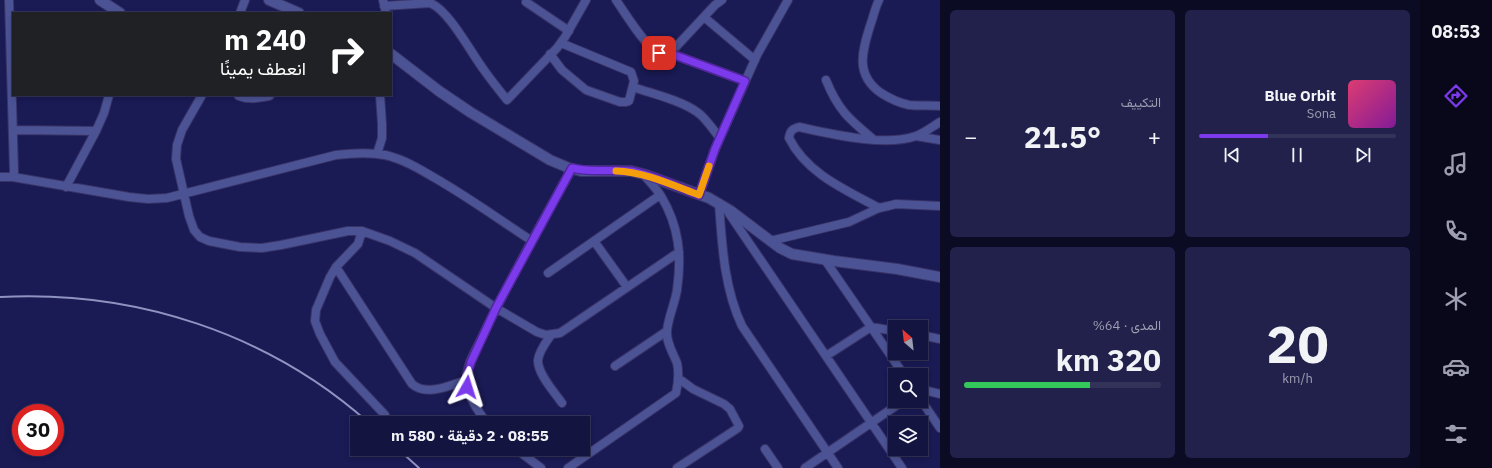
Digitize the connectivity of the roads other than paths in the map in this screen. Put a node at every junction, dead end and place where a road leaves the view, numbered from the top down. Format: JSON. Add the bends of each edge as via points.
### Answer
{"nodes":[{"id":1,"x":9,"y":0,"type":"edge"},
{"id":2,"x":100,"y":0,"type":"edge"},
{"id":3,"x":245,"y":0,"type":"edge"},
{"id":4,"x":269,"y":0,"type":"edge"},
{"id":5,"x":586,"y":0,"type":"edge"},
{"id":6,"x":616,"y":0,"type":"edge"},
{"id":7,"x":722,"y":0,"type":"edge"},
{"id":8,"x":788,"y":0,"type":"edge"},
{"id":9,"x":879,"y":0,"type":"edge"},
{"id":10,"x":418,"y":2,"type":"edge"},
{"id":11,"x":431,"y":2,"type":"edge"},
{"id":12,"x":526,"y":2,"type":"dead end"},
{"id":13,"x":385,"y":6,"type":"edge"},
{"id":14,"x":111,"y":9,"type":"edge"},
{"id":15,"x":240,"y":12,"type":"edge"},
{"id":16,"x":297,"y":12,"type":"edge"},
{"id":17,"x":704,"y":16,"type":"junction"},
{"id":18,"x":569,"y":31,"type":"junction"},
{"id":19,"x":561,"y":43,"type":"junction"},
{"id":20,"x":669,"y":53,"type":"junction"},
{"id":21,"x":550,"y":54,"type":"junction"},
{"id":22,"x":392,"y":55,"type":"edge"},
{"id":23,"x":754,"y":60,"type":"junction"},
{"id":24,"x":12,"y":78,"type":"edge"},
{"id":25,"x":826,"y":80,"type":"dead end"},
{"id":26,"x":745,"y":81,"type":"junction"},
{"id":27,"x":633,"y":87,"type":"junction"},
{"id":28,"x":13,"y":96,"type":"edge"},
{"id":29,"x":109,"y":96,"type":"edge"},
{"id":30,"x":201,"y":96,"type":"edge"},
{"id":31,"x":242,"y":96,"type":"edge"},
{"id":32,"x":264,"y":96,"type":"edge"},
{"id":33,"x":380,"y":96,"type":"edge"},
{"id":34,"x":940,"y":106,"type":"edge"},
{"id":35,"x":940,"y":122,"type":"edge"},
{"id":36,"x":14,"y":130,"type":"junction"},
{"id":37,"x":96,"y":131,"type":"junction"},
{"id":38,"x":916,"y":136,"type":"junction"},
{"id":39,"x":720,"y":138,"type":"junction"},
{"id":40,"x":873,"y":140,"type":"junction"},
{"id":41,"x":940,"y":140,"type":"edge"},
{"id":42,"x":377,"y":154,"type":"junction"},
{"id":43,"x":572,"y":168,"type":"junction"},
{"id":44,"x":643,"y":174,"type":"junction"},
{"id":45,"x":0,"y":177,"type":"edge"},
{"id":46,"x":13,"y":178,"type":"junction"},
{"id":47,"x":66,"y":187,"type":"junction"},
{"id":48,"x":184,"y":195,"type":"junction"},
{"id":49,"x":660,"y":195,"type":"junction"},
{"id":50,"x":699,"y":195,"type":"junction"},
{"id":51,"x":721,"y":205,"type":"junction"},
{"id":52,"x":940,"y":206,"type":"edge"},
{"id":53,"x":879,"y":208,"type":"junction"},
{"id":54,"x":362,"y":230,"type":"junction"},
{"id":55,"x":594,"y":241,"type":"junction"},
{"id":56,"x":770,"y":241,"type":"junction"},
{"id":57,"x":532,"y":242,"type":"junction"},
{"id":58,"x":679,"y":252,"type":"junction"},
{"id":59,"x":825,"y":260,"type":"junction"},
{"id":60,"x":336,"y":267,"type":"junction"},
{"id":61,"x":548,"y":273,"type":"dead end"},
{"id":62,"x":940,"y":277,"type":"edge"},
{"id":63,"x":628,"y":288,"type":"junction"},
{"id":64,"x":496,"y":308,"type":"junction"},
{"id":65,"x":871,"y":327,"type":"junction"},
{"id":66,"x":666,"y":330,"type":"junction"},
{"id":67,"x":888,"y":330,"type":"edge"},
{"id":68,"x":551,"y":335,"type":"junction"},
{"id":69,"x":928,"y":336,"type":"edge"},
{"id":70,"x":940,"y":339,"type":"edge"},
{"id":71,"x":826,"y":356,"type":"junction"},
{"id":72,"x":615,"y":366,"type":"dead end"},
{"id":73,"x":899,"y":368,"type":"edge"},
{"id":74,"x":678,"y":378,"type":"junction"},
{"id":75,"x":467,"y":380,"type":"junction"},
{"id":76,"x":928,"y":391,"type":"edge"},
{"id":77,"x":940,"y":394,"type":"edge"},
{"id":78,"x":562,"y":403,"type":"dead end"},
{"id":79,"x":893,"y":408,"type":"edge"},
{"id":80,"x":926,"y":408,"type":"edge"},
{"id":81,"x":385,"y":415,"type":"dead end"},
{"id":82,"x":483,"y":416,"type":"edge"},
{"id":83,"x":871,"y":423,"type":"junction"},
{"id":84,"x":940,"y":428,"type":"edge"},
{"id":85,"x":765,"y":449,"type":"dead end"},
{"id":86,"x":827,"y":453,"type":"junction"},
{"id":87,"x":525,"y":456,"type":"edge"},
{"id":88,"x":541,"y":468,"type":"edge"},
{"id":89,"x":568,"y":468,"type":"edge"},
{"id":90,"x":677,"y":468,"type":"edge"},
{"id":91,"x":778,"y":468,"type":"edge"},
{"id":92,"x":805,"y":468,"type":"edge"},
{"id":93,"x":838,"y":468,"type":"edge"},
{"id":94,"x":902,"y":468,"type":"edge"}],
"edges":[{"from":1,"to":24,"type":"street"},
{"from":2,"to":14,"type":"street"},
{"from":3,"to":15,"type":"street"},
{"from":4,"to":16,"type":"street"},
{"from":5,"to":18,"type":"street"},
{"from":6,"to":20,"type":"street","via":[[652,48],[659,53]]},
{"from":7,"to":17,"type":"street"},
{"from":8,"to":23,"type":"street"},
{"from":9,"to":34,"type":"street","via":[[863,58],[866,77],[874,88],[894,100],[909,105]]},
{"from":10,"to":11,"type":"street"},
{"from":10,"to":13,"type":"street"},
{"from":11,"to":21,"type":"street","via":[[450,20],[507,100]]},
{"from":12,"to":18,"type":"street"},
{"from":17,"to":20,"type":"street"},
{"from":17,"to":23,"type":"street"},
{"from":18,"to":19,"type":"street"},
{"from":19,"to":21,"type":"street"},
{"from":19,"to":27,"type":"street","via":[[631,72]]},
{"from":20,"to":26,"type":"street"},
{"from":21,"to":27,"type":"street","via":[[562,70],[586,90],[626,102],[631,98]]},
{"from":22,"to":43,"type":"street","via":[[470,112],[550,160]]},
{"from":23,"to":26,"type":"street"},
{"from":25,"to":40,"type":"street","via":[[838,106]]},
{"from":26,"to":39,"type":"street"},
{"from":27,"to":39,"type":"street","via":[[683,104],[698,112]]},
{"from":28,"to":36,"type":"street"},
{"from":29,"to":37,"type":"street"},
{"from":30,"to":48,"type":"street","via":[[182,130],[177,145],[176,159]]},
{"from":31,"to":32,"type":"street"},
{"from":33,"to":42,"type":"street","via":[[382,138]]},
{"from":35,"to":38,"type":"street"},
{"from":36,"to":37,"type":"street"},
{"from":36,"to":46,"type":"street"},
{"from":37,"to":47,"type":"street"},
{"from":38,"to":40,"type":"street"},
{"from":38,"to":41,"type":"street"},
{"from":39,"to":50,"type":"street"},
{"from":40,"to":53,"type":"street","via":[[799,127],[790,132],[788,138],[794,149],[814,170]]},
{"from":42,"to":48,"type":"street","via":[[336,155]]},
{"from":42,"to":57,"type":"street","via":[[395,158],[430,175]]},
{"from":43,"to":44,"type":"street"},
{"from":43,"to":57,"type":"street"},
{"from":44,"to":49,"type":"street"},
{"from":44,"to":50,"type":"street"},
{"from":45,"to":46,"type":"street"},
{"from":46,"to":47,"type":"street"},
{"from":47,"to":48,"type":"street","via":[[148,199]]},
{"from":48,"to":54,"type":"street","via":[[194,230],[200,237],[240,247],[262,248]]},
{"from":49,"to":55,"type":"street"},
{"from":49,"to":58,"type":"street","via":[[673,219]]},
{"from":50,"to":51,"type":"street"},
{"from":51,"to":56,"type":"street"},
{"from":51,"to":71,"type":"street"},
{"from":51,"to":86,"type":"street","via":[[727,280],[742,326]]},
{"from":52,"to":53,"type":"street","via":[[896,204]]},
{"from":53,"to":56,"type":"street","via":[[849,222]]},
{"from":54,"to":60,"type":"street","via":[[358,244]]},
{"from":54,"to":64,"type":"street","via":[[415,253]]},
{"from":55,"to":61,"type":"street"},
{"from":55,"to":63,"type":"street"},
{"from":56,"to":59,"type":"street","via":[[792,254]]},
{"from":57,"to":64,"type":"street"},
{"from":58,"to":63,"type":"street"},
{"from":58,"to":66,"type":"street","via":[[677,289]]},
{"from":59,"to":62,"type":"street"},
{"from":59,"to":65,"type":"street"},
{"from":60,"to":75,"type":"street","via":[[412,384],[417,388],[431,390]]},
{"from":60,"to":81,"type":"street","via":[[316,310],[320,334],[336,362]]},
{"from":63,"to":68,"type":"street","via":[[560,333]]},
{"from":64,"to":68,"type":"street","via":[[537,332]]},
{"from":64,"to":75,"type":"street","via":[[471,362]]},
{"from":65,"to":67,"type":"street"},
{"from":65,"to":71,"type":"street"},
{"from":65,"to":73,"type":"street"},
{"from":66,"to":72,"type":"street"},
{"from":66,"to":74,"type":"street","via":[[677,364]]},
{"from":68,"to":78,"type":"street","via":[[538,360],[546,382]]},
{"from":69,"to":70,"type":"street"},
{"from":71,"to":83,"type":"street"},
{"from":74,"to":89,"type":"street","via":[[676,393]]},
{"from":74,"to":90,"type":"street","via":[[693,389],[724,404],[730,409],[739,426]]},
{"from":75,"to":82,"type":"street","via":[[471,397]]},
{"from":76,"to":77,"type":"street"},
{"from":79,"to":83,"type":"street"},
{"from":80,"to":84,"type":"street"},
{"from":83,"to":86,"type":"street"},
{"from":83,"to":94,"type":"street"},
{"from":85,"to":91,"type":"street"},
{"from":86,"to":92,"type":"street"},
{"from":86,"to":93,"type":"street"},
{"from":87,"to":88,"type":"street"}]}
